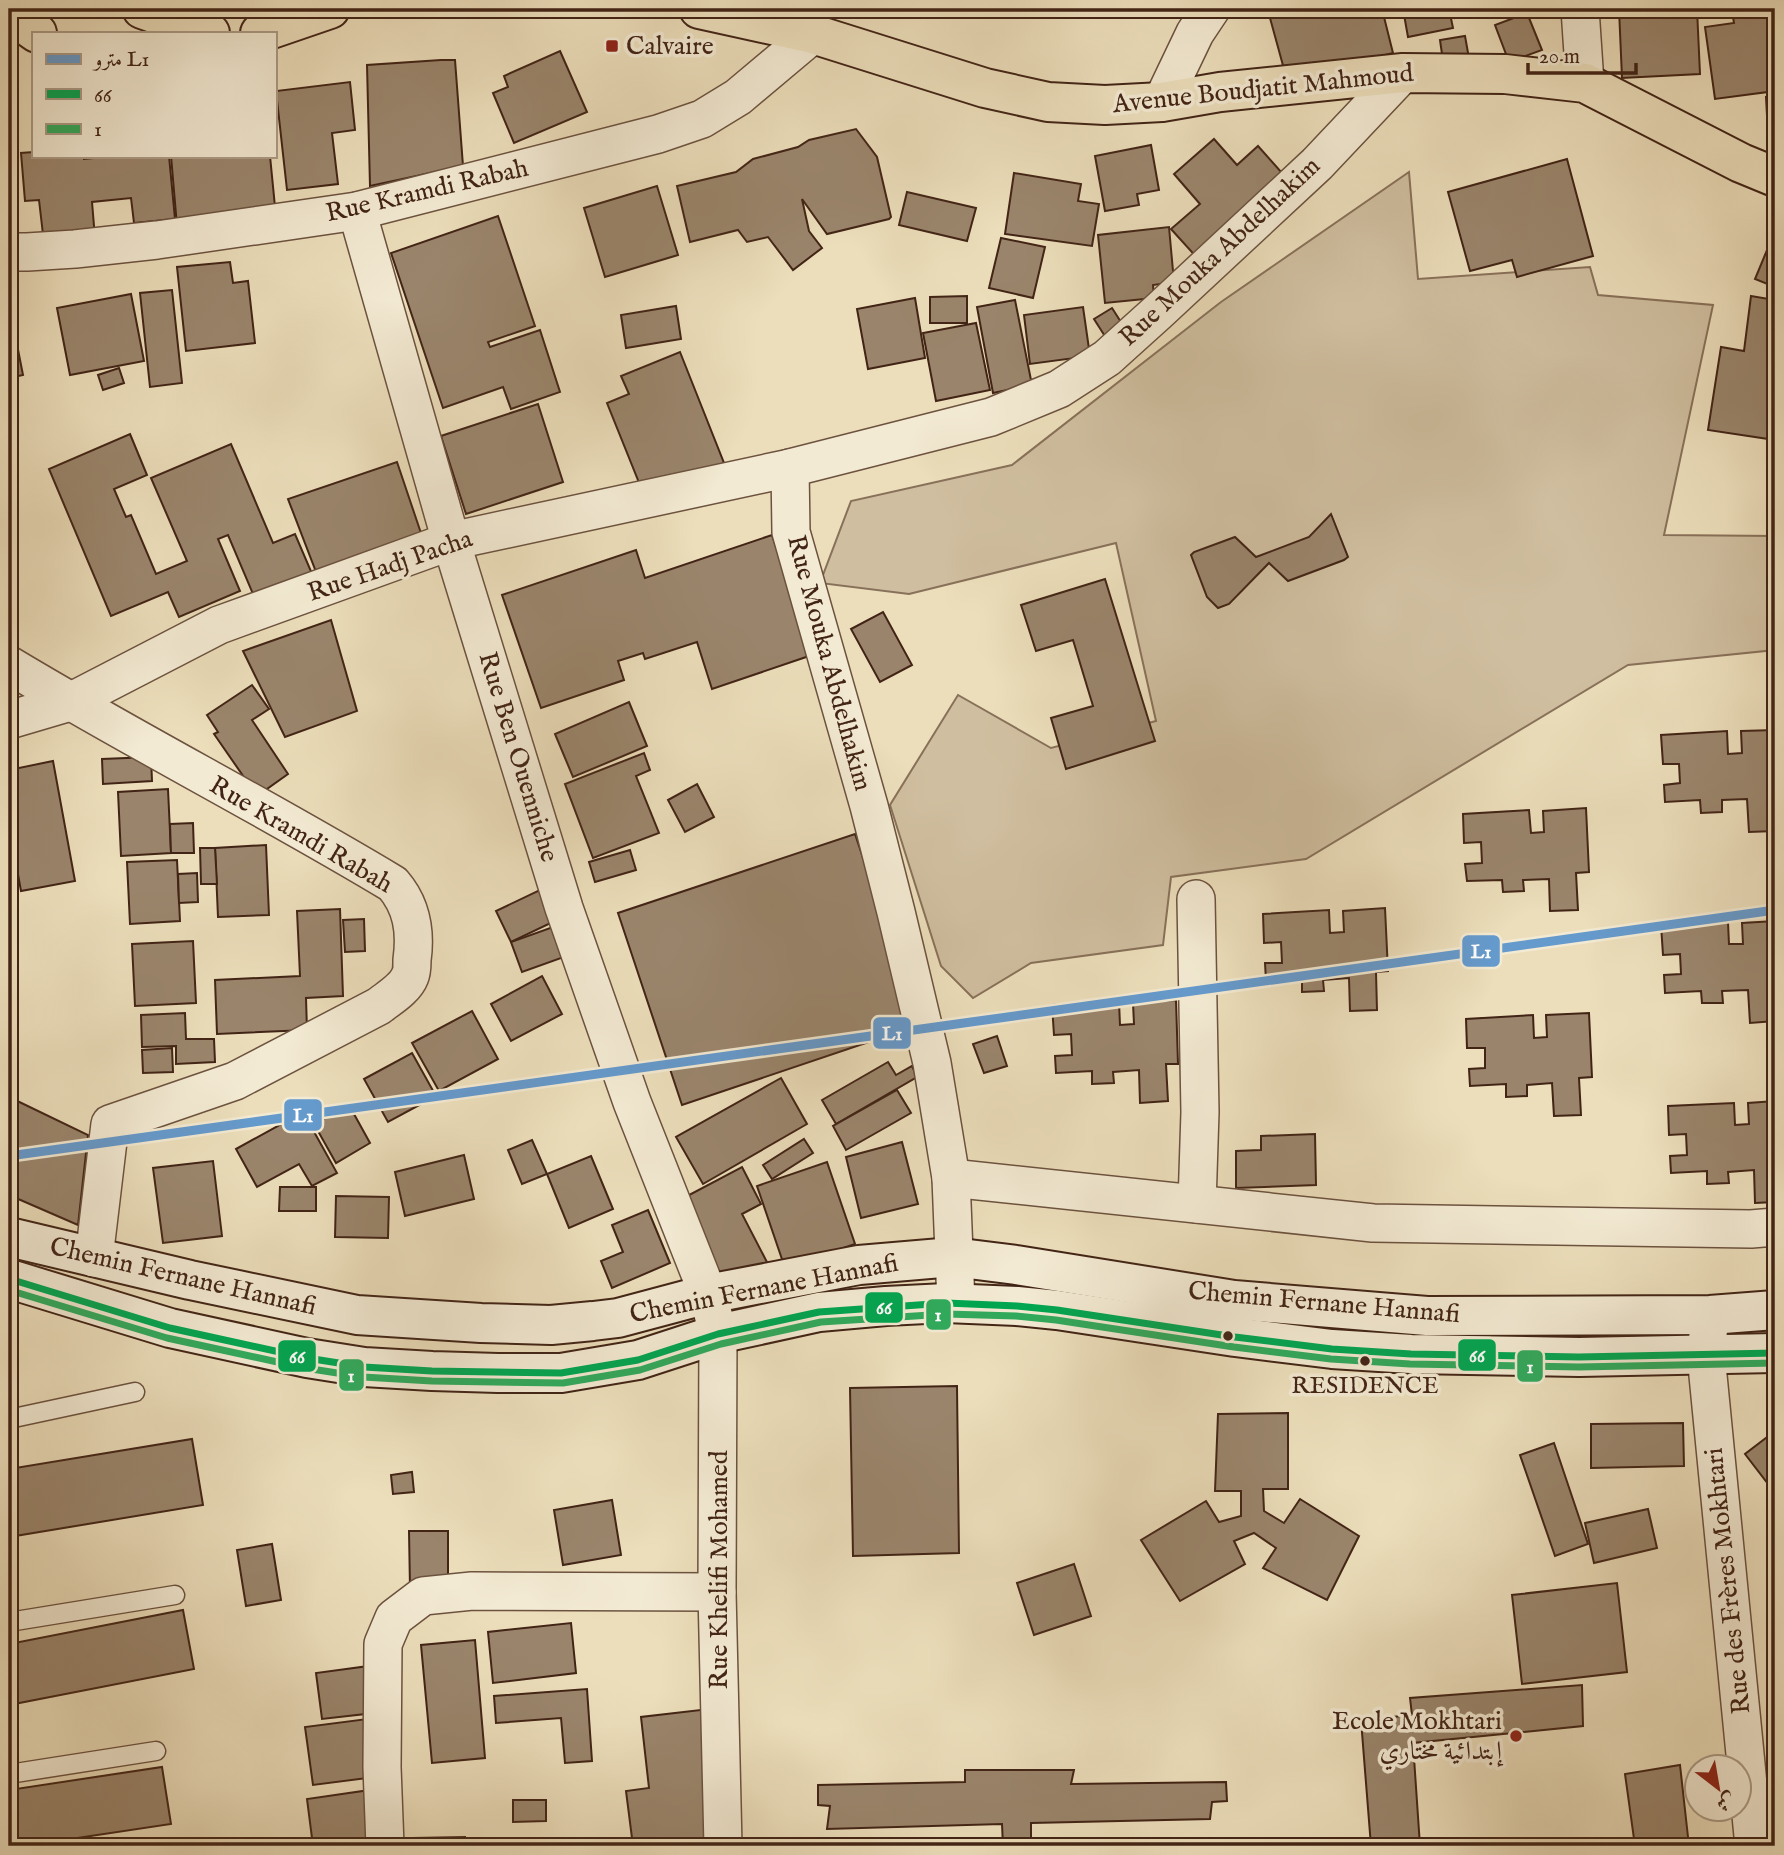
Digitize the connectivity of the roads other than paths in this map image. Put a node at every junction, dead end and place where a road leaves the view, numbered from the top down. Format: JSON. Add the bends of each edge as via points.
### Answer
{"nodes":[{"id":1,"x":10,"y":9,"type":"edge"},
{"id":2,"x":142,"y":9,"type":"edge"},
{"id":3,"x":330,"y":9,"type":"edge"},
{"id":4,"x":699,"y":9,"type":"edge"},
{"id":5,"x":1211,"y":9,"type":"edge"},
{"id":6,"x":1580,"y":9,"type":"edge"},
{"id":7,"x":36,"y":32,"type":"edge"},
{"id":8,"x":207,"y":32,"type":"edge"},
{"id":9,"x":263,"y":32,"type":"edge"},
{"id":10,"x":813,"y":34,"type":"junction"},
{"id":11,"x":1403,"y":73,"type":"junction"},
{"id":12,"x":1585,"y":83,"type":"junction"},
{"id":13,"x":1162,"y":102,"type":"junction"},
{"id":14,"x":1775,"y":177,"type":"edge"},
{"id":15,"x":357,"y":211,"type":"junction"},
{"id":16,"x":9,"y":252,"type":"edge"},
{"id":17,"x":790,"y":468,"type":"junction"},
{"id":18,"x":451,"y":541,"type":"junction"},
{"id":19,"x":9,"y":665,"type":"edge"},
{"id":20,"x":70,"y":702,"type":"junction"},
{"id":21,"x":9,"y":720,"type":"edge"},
{"id":22,"x":1196,"y":899,"type":"dead end"},
{"id":23,"x":951,"y":1178,"type":"junction"},
{"id":24,"x":1197,"y":1204,"type":"junction"},
{"id":25,"x":1775,"y":1227,"type":"edge"},
{"id":26,"x":9,"y":1237,"type":"edge"},
{"id":27,"x":953,"y":1257,"type":"junction"},
{"id":28,"x":94,"y":1258,"type":"junction"},
{"id":29,"x":9,"y":1281,"type":"edge"},
{"id":30,"x":708,"y":1294,"type":"junction"},
{"id":31,"x":956,"y":1303,"type":"junction"},
{"id":32,"x":1775,"y":1310,"type":"edge"},
{"id":33,"x":1710,"y":1315,"type":"junction"},
{"id":34,"x":718,"y":1334,"type":"junction"},
{"id":35,"x":1775,"y":1353,"type":"edge"},
{"id":36,"x":1706,"y":1355,"type":"junction"},
{"id":37,"x":135,"y":1392,"type":"dead end"},
{"id":38,"x":9,"y":1419,"type":"edge"},
{"id":39,"x":717,"y":1591,"type":"junction"},
{"id":40,"x":175,"y":1595,"type":"dead end"},
{"id":41,"x":9,"y":1622,"type":"edge"},
{"id":42,"x":156,"y":1751,"type":"dead end"},
{"id":43,"x":9,"y":1774,"type":"edge"},
{"id":44,"x":1760,"y":1827,"type":"edge"},
{"id":45,"x":385,"y":1846,"type":"edge"},
{"id":46,"x":723,"y":1846,"type":"edge"}],
"edges":[{"from":1,"to":7,"type":"main road"},
{"from":2,"to":8,"type":"main road"},
{"from":3,"to":9,"type":"main road"},
{"from":4,"to":10,"type":"main road","name":"Avenue Boudjatit Mahmoud"},
{"from":5,"to":13,"type":"street"},
{"from":6,"to":12,"type":"street"},
{"from":10,"to":13,"type":"main road","name":"Avenue Boudjatit Mahmoud","via":[[985,88],[1048,102]]},
{"from":10,"to":15,"type":"street","name":"Rue Kramdi Rabah","via":[[738,97],[702,118],[658,134]]},
{"from":11,"to":12,"type":"main road","name":"Avenue Boudjatit Mahmoud","via":[[1505,74]]},
{"from":11,"to":13,"type":"main road","name":"Avenue Boudjatit Mahmoud"},
{"from":11,"to":17,"type":"street","name":"Rue Mouka Abdelhakim","via":[[1317,164],[1158,312],[1107,358],[1059,389],[991,417]]},
{"from":12,"to":14,"type":"main road","name":"Avenue Boudjatit Mahmoud"},
{"from":15,"to":16,"type":"street","name":"Rue Kramdi Rabah","via":[[157,240]]},
{"from":15,"to":18,"type":"street","name":"Rue Ben Ouenniche"},
{"from":17,"to":18,"type":"street","name":"Rue Hadj Pacha"},
{"from":17,"to":23,"type":"street","name":"Rue Mouka Abdelhakim","via":[[791,532],[897,912],[932,1063]]},
{"from":18,"to":20,"type":"street","name":"Rue Hadj Pacha","via":[[219,625]]},
{"from":18,"to":30,"type":"street","name":"Rue Ben Ouenniche","via":[[564,908],[632,1102]]},
{"from":19,"to":20,"type":"street","name":"Rue Kramdi Rabah"},
{"from":20,"to":21,"type":"street","name":"Rue Hadj Pacha"},
{"from":20,"to":28,"type":"street","name":"Rue Kramdi Rabah","via":[[393,884],[407,905],[414,945],[410,976],[379,1006],[235,1081],[110,1124]]},
{"from":22,"to":24,"type":"street"},
{"from":23,"to":24,"type":"street"},
{"from":23,"to":27,"type":"street","name":"Rue Mouka Abdelhakim"},
{"from":24,"to":25,"type":"street","via":[[1373,1223]]},
{"from":26,"to":28,"type":"main road","name":"Chemin Fernane Hannafi"},
{"from":27,"to":30,"type":"main road","name":"Chemin Fernane Hannafi","via":[[859,1265]]},
{"from":27,"to":31,"type":"street","name":"Rue Mouka Abdelhakim"},
{"from":27,"to":33,"type":"main road","name":"Chemin Fernane Hannafi","via":[[1234,1300],[1427,1316]]},
{"from":28,"to":30,"type":"main road","name":"Chemin Fernane Hannafi","via":[[357,1315],[408,1319],[551,1325],[618,1318]]},
{"from":29,"to":34,"type":"main road","name":"Chemin Fernane Hannafi","via":[[170,1328],[364,1367],[561,1373],[638,1360]]},
{"from":30,"to":34,"type":"street","name":"Rue Khelifi Mohamed"},
{"from":31,"to":34,"type":"main road","name":"Chemin Fernane Hannafi","via":[[819,1312]]},
{"from":31,"to":36,"type":"main road","name":"Chemin Fernane Hannafi","via":[[1057,1310],[1332,1349],[1411,1354]]},
{"from":32,"to":33,"type":"main road","name":"Chemin Fernane Hannafi"},
{"from":33,"to":36,"type":"street","name":"Rue des Frères Mokhtari"},
{"from":34,"to":39,"type":"street","name":"Rue Khelifi Mohamed"},
{"from":35,"to":36,"type":"main road","name":"Chemin Fernane Hannafi"},
{"from":36,"to":44,"type":"street","name":"Rue des Frères Mokhtari"},
{"from":37,"to":38,"type":"lane"},
{"from":39,"to":45,"type":"street","via":[[472,1591],[423,1596],[394,1618],[383,1644]]},
{"from":39,"to":46,"type":"street","name":"Rue Khelifi Mohamed"},
{"from":40,"to":41,"type":"lane"},
{"from":42,"to":43,"type":"lane"}]}
